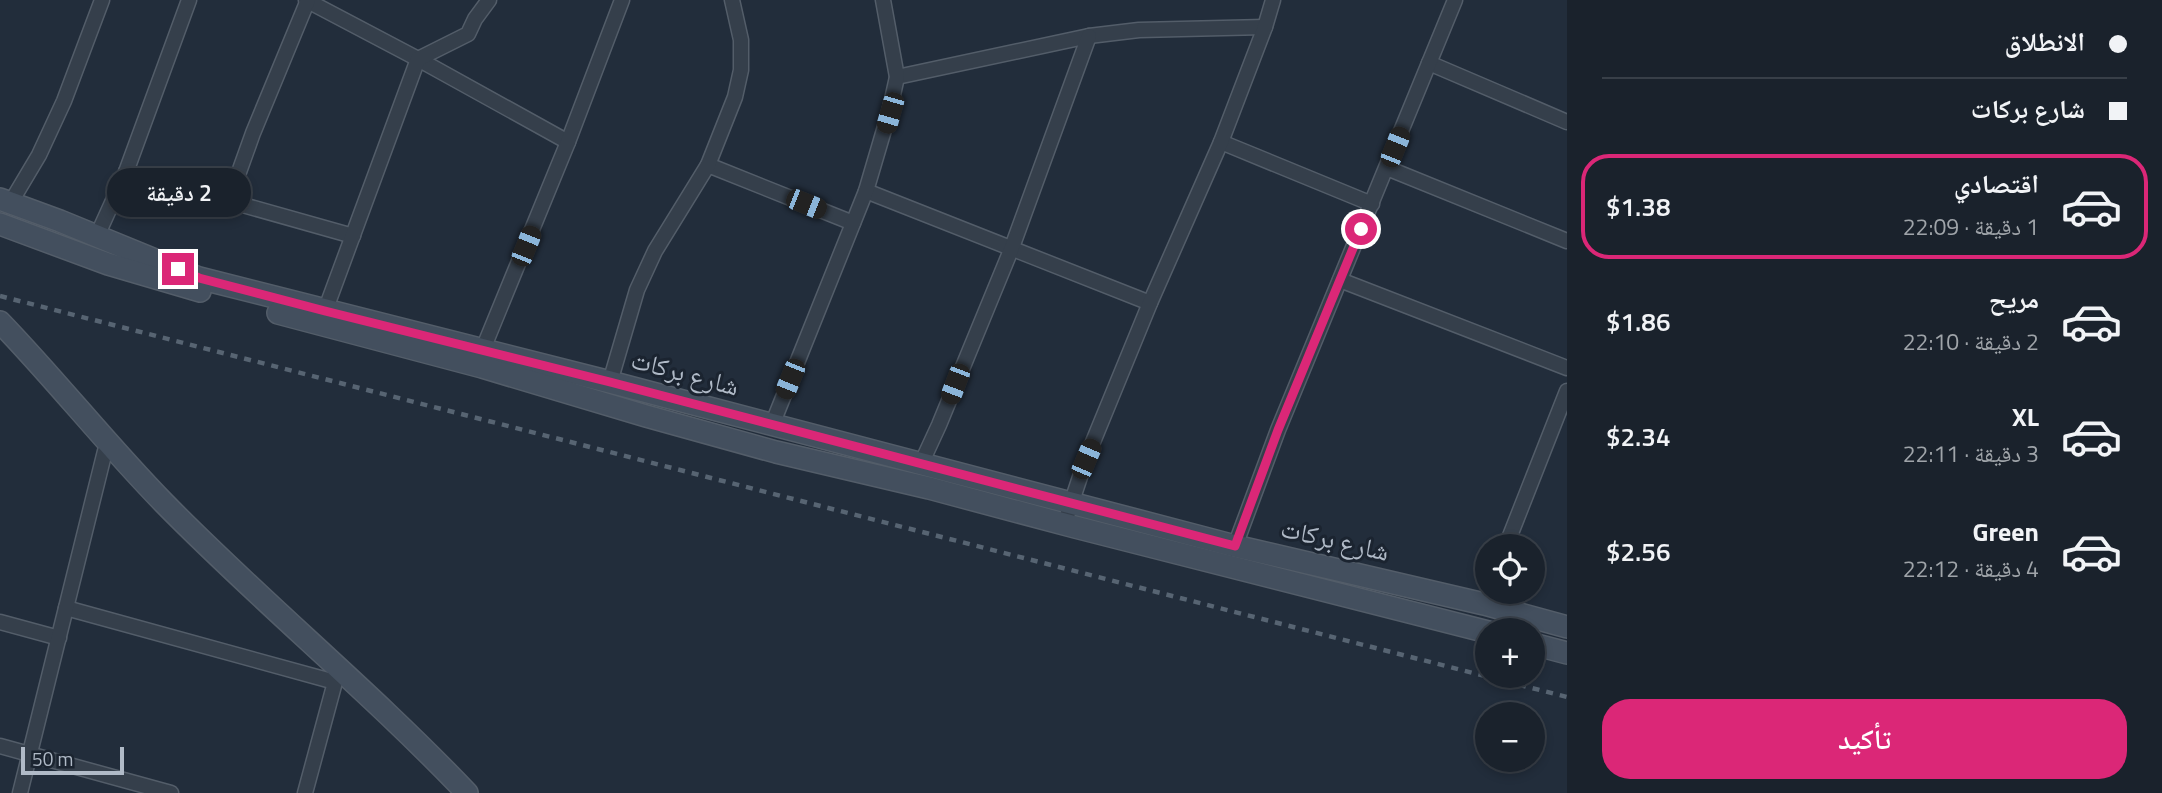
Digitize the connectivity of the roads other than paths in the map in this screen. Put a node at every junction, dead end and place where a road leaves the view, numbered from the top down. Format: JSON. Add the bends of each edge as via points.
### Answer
{"nodes":[{"id":1,"x":102,"y":0,"type":"edge"},
{"id":2,"x":189,"y":0,"type":"edge"},
{"id":3,"x":307,"y":0,"type":"edge"},
{"id":4,"x":489,"y":0,"type":"edge"},
{"id":5,"x":622,"y":0,"type":"edge"},
{"id":6,"x":732,"y":0,"type":"edge"},
{"id":7,"x":883,"y":0,"type":"edge"},
{"id":8,"x":1273,"y":0,"type":"edge"},
{"id":9,"x":1455,"y":0,"type":"edge"},
{"id":10,"x":1265,"y":27,"type":"junction"},
{"id":11,"x":1089,"y":36,"type":"junction"},
{"id":12,"x":418,"y":59,"type":"junction"},
{"id":13,"x":1429,"y":63,"type":"junction"},
{"id":14,"x":897,"y":77,"type":"junction"},
{"id":15,"x":1567,"y":122,"type":"edge"},
{"id":16,"x":568,"y":142,"type":"junction"},
{"id":17,"x":1221,"y":142,"type":"junction"},
{"id":18,"x":708,"y":165,"type":"junction"},
{"id":19,"x":1387,"y":168,"type":"junction"},
{"id":20,"x":126,"y":172,"type":"junction"},
{"id":21,"x":866,"y":191,"type":"junction"},
{"id":22,"x":229,"y":200,"type":"junction"},
{"id":23,"x":5,"y":201,"type":"edge"},
{"id":24,"x":1372,"y":204,"type":"junction"},
{"id":25,"x":853,"y":223,"type":"junction"},
{"id":26,"x":0,"y":224,"type":"edge"},
{"id":27,"x":97,"y":236,"type":"junction"},
{"id":28,"x":353,"y":236,"type":"junction"},
{"id":29,"x":1567,"y":241,"type":"edge"},
{"id":30,"x":1011,"y":250,"type":"junction"},
{"id":31,"x":1340,"y":281,"type":"junction"},
{"id":32,"x":1150,"y":303,"type":"junction"},
{"id":33,"x":325,"y":311,"type":"junction"},
{"id":34,"x":0,"y":322,"type":"edge"},
{"id":35,"x":0,"y":337,"type":"edge"},
{"id":36,"x":483,"y":349,"type":"junction"},
{"id":37,"x":1567,"y":368,"type":"edge"},
{"id":38,"x":610,"y":382,"type":"junction"},
{"id":39,"x":1567,"y":391,"type":"edge"},
{"id":40,"x":772,"y":425,"type":"junction"},
{"id":41,"x":105,"y":451,"type":"junction"},
{"id":42,"x":920,"y":464,"type":"junction"},
{"id":43,"x":1071,"y":502,"type":"junction"},
{"id":44,"x":1064,"y":524,"type":"junction"},
{"id":45,"x":1511,"y":534,"type":"edge"},
{"id":46,"x":1235,"y":546,"type":"junction"},
{"id":47,"x":1475,"y":596,"type":"edge"},
{"id":48,"x":1503,"y":604,"type":"edge"},
{"id":49,"x":66,"y":608,"type":"junction"},
{"id":50,"x":0,"y":622,"type":"edge"},
{"id":51,"x":1567,"y":626,"type":"edge"},
{"id":52,"x":1475,"y":629,"type":"edge"},
{"id":53,"x":295,"y":636,"type":"junction"},
{"id":54,"x":59,"y":638,"type":"junction"},
{"id":55,"x":1545,"y":647,"type":"edge"},
{"id":56,"x":1567,"y":653,"type":"edge"},
{"id":57,"x":335,"y":682,"type":"junction"},
{"id":58,"x":0,"y":746,"type":"edge"},
{"id":59,"x":30,"y":754,"type":"junction"},
{"id":60,"x":164,"y":792,"type":"edge"},
{"id":61,"x":20,"y":793,"type":"edge"},
{"id":62,"x":305,"y":793,"type":"edge"},
{"id":63,"x":451,"y":793,"type":"edge"},
{"id":64,"x":467,"y":793,"type":"edge"}],
"edges":[{"from":1,"to":23,"type":"street","via":[[39,155]]},
{"from":2,"to":20,"type":"street"},
{"from":3,"to":12,"type":"street"},
{"from":3,"to":22,"type":"street"},
{"from":4,"to":12,"type":"street","via":[[468,34]]},
{"from":5,"to":16,"type":"street"},
{"from":6,"to":18,"type":"street","via":[[741,40],[741,70]]},
{"from":7,"to":14,"type":"street"},
{"from":8,"to":10,"type":"street"},
{"from":9,"to":13,"type":"street"},
{"from":10,"to":11,"type":"street"},
{"from":10,"to":17,"type":"street"},
{"from":11,"to":14,"type":"street"},
{"from":11,"to":30,"type":"street"},
{"from":12,"to":16,"type":"street"},
{"from":12,"to":28,"type":"street"},
{"from":13,"to":15,"type":"street"},
{"from":13,"to":19,"type":"street"},
{"from":14,"to":21,"type":"street"},
{"from":16,"to":36,"type":"street"},
{"from":17,"to":24,"type":"street"},
{"from":17,"to":32,"type":"street"},
{"from":18,"to":25,"type":"street"},
{"from":18,"to":38,"type":"street","via":[[637,290]]},
{"from":19,"to":24,"type":"street"},
{"from":19,"to":29,"type":"street"},
{"from":20,"to":22,"type":"street"},
{"from":20,"to":27,"type":"street"},
{"from":21,"to":25,"type":"street"},
{"from":21,"to":30,"type":"street"},
{"from":22,"to":28,"type":"street"},
{"from":23,"to":27,"type":"main road","name":"شارع بركات"},
{"from":24,"to":31,"type":"street"},
{"from":25,"to":40,"type":"street"},
{"from":26,"to":44,"type":"main road","name":"شارع بركات","via":[[108,264],[321,325],[776,452]]},
{"from":27,"to":33,"type":"main road","name":"شارع بركات","via":[[199,278]]},
{"from":28,"to":33,"type":"street"},
{"from":30,"to":32,"type":"street"},
{"from":30,"to":42,"type":"street"},
{"from":31,"to":37,"type":"street"},
{"from":31,"to":46,"type":"street"},
{"from":32,"to":43,"type":"street"},
{"from":33,"to":36,"type":"main road","name":"شارع بركات"},
{"from":34,"to":53,"type":"main road","via":[[164,503]]},
{"from":35,"to":41,"type":"main road"},
{"from":36,"to":38,"type":"main road","name":"شارع بركات"},
{"from":38,"to":40,"type":"main road","name":"شارع بركات"},
{"from":39,"to":45,"type":"street"},
{"from":40,"to":42,"type":"main road","name":"شارع بركات"},
{"from":41,"to":49,"type":"street"},
{"from":41,"to":53,"type":"main road","via":[[166,520]]},
{"from":42,"to":43,"type":"main road","name":"شارع بركات"},
{"from":43,"to":44,"type":"street"},
{"from":43,"to":46,"type":"main road","name":"شارع بركات"},
{"from":44,"to":52,"type":"main road","name":"شارع بركات"},
{"from":46,"to":47,"type":"main road","name":"شارع بركات"},
{"from":48,"to":51,"type":"main road","name":"شارع بركات"},
{"from":49,"to":54,"type":"street"},
{"from":49,"to":57,"type":"street"},
{"from":50,"to":54,"type":"street"},
{"from":53,"to":57,"type":"main road"},
{"from":53,"to":64,"type":"main road"},
{"from":54,"to":59,"type":"street"},
{"from":55,"to":56,"type":"main road"},
{"from":57,"to":62,"type":"street"},
{"from":57,"to":63,"type":"main road"},
{"from":58,"to":59,"type":"street"},
{"from":59,"to":60,"type":"street"},
{"from":59,"to":61,"type":"street"}]}
